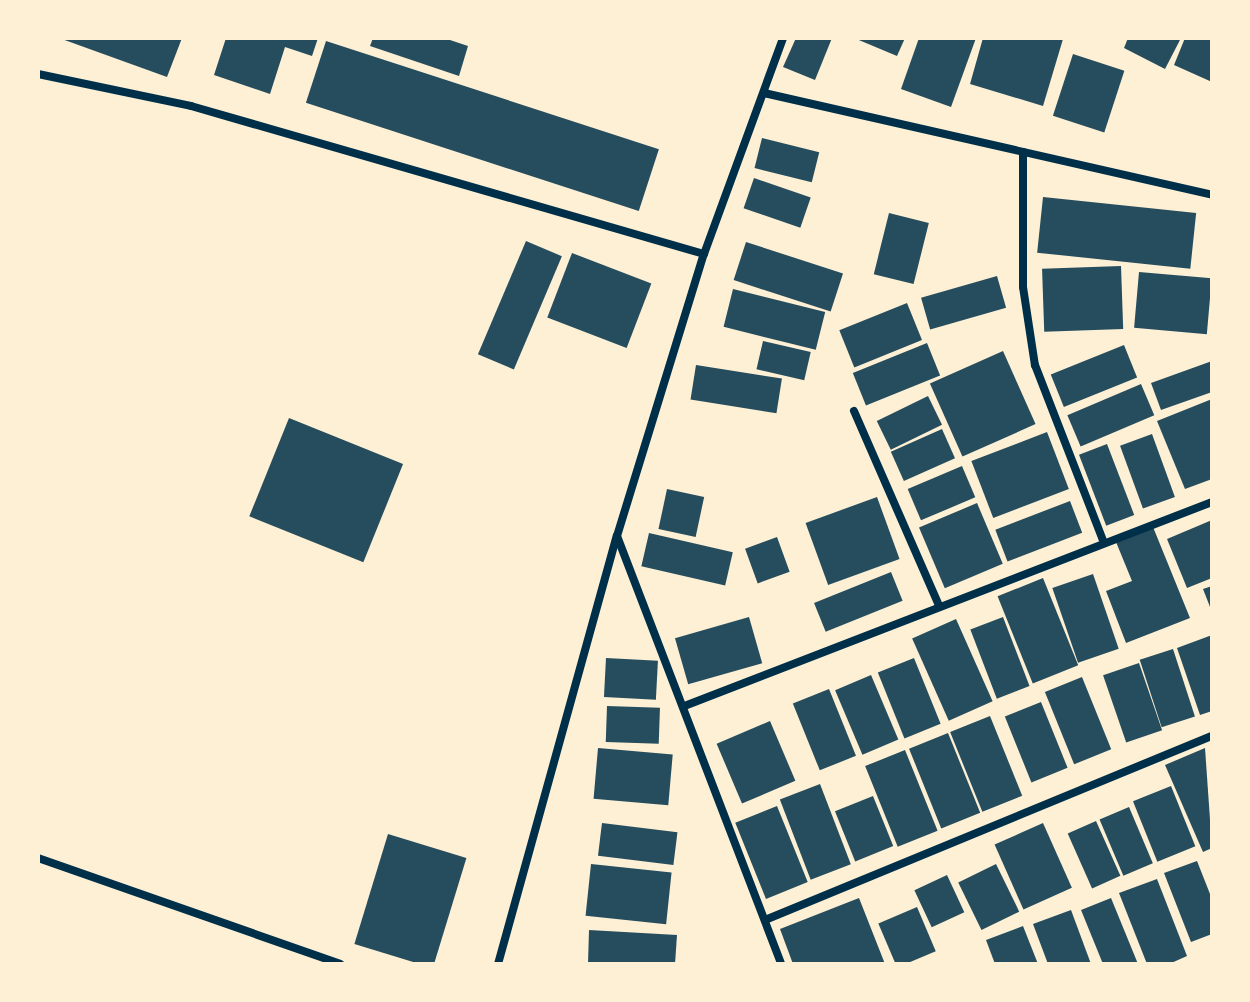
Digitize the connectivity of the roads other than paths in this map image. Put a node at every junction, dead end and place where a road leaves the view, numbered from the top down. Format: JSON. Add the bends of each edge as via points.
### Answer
{"nodes":[{"id":1,"x":783,"y":38,"type":"edge"},
{"id":2,"x":38,"y":74,"type":"edge"},
{"id":3,"x":764,"y":93,"type":"junction"},
{"id":4,"x":1023,"y":152,"type":"junction"},
{"id":5,"x":1212,"y":195,"type":"edge"},
{"id":6,"x":704,"y":254,"type":"junction"},
{"id":7,"x":854,"y":411,"type":"dead end"},
{"id":8,"x":1212,"y":502,"type":"edge"},
{"id":9,"x":617,"y":536,"type":"junction"},
{"id":10,"x":1104,"y":543,"type":"junction"},
{"id":11,"x":939,"y":606,"type":"junction"},
{"id":12,"x":687,"y":705,"type":"junction"},
{"id":13,"x":1212,"y":736,"type":"edge"},
{"id":14,"x":38,"y":858,"type":"edge"},
{"id":15,"x":765,"y":920,"type":"junction"},
{"id":16,"x":340,"y":964,"type":"edge"},
{"id":17,"x":498,"y":964,"type":"edge"},
{"id":18,"x":781,"y":964,"type":"edge"}],
"edges":[{"from":1,"to":3,"type":"street"},
{"from":2,"to":6,"type":"street","via":[[191,106]]},
{"from":3,"to":4,"type":"street"},
{"from":3,"to":6,"type":"street"},
{"from":4,"to":5,"type":"street"},
{"from":4,"to":10,"type":"street","via":[[1023,287],[1035,365]]},
{"from":6,"to":9,"type":"street"},
{"from":7,"to":11,"type":"street"},
{"from":8,"to":10,"type":"street"},
{"from":9,"to":12,"type":"street"},
{"from":9,"to":17,"type":"street"},
{"from":10,"to":11,"type":"street"},
{"from":11,"to":12,"type":"street"},
{"from":12,"to":15,"type":"street"},
{"from":13,"to":15,"type":"street"},
{"from":14,"to":16,"type":"street"},
{"from":15,"to":18,"type":"street"}]}
